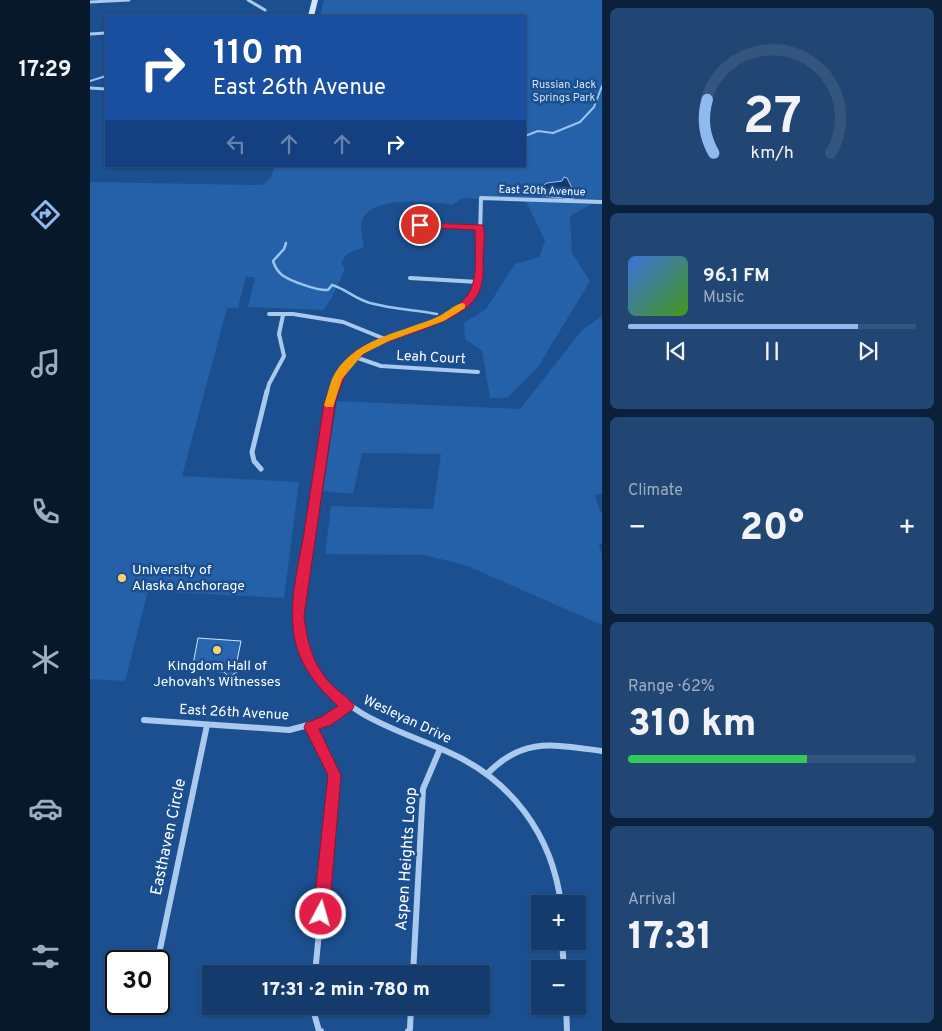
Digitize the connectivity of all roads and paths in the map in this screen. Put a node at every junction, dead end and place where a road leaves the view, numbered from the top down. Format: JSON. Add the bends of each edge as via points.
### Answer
{"nodes":[{"id":1,"x":129,"y":0,"type":"edge"},
{"id":2,"x":248,"y":0,"type":"edge"},
{"id":3,"x":315,"y":0,"type":"edge"},
{"id":4,"x":90,"y":2,"type":"edge"},
{"id":5,"x":265,"y":10,"type":"dead end"},
{"id":6,"x":310,"y":15,"type":"edge"},
{"id":7,"x":105,"y":33,"type":"edge"},
{"id":8,"x":90,"y":34,"type":"edge"},
{"id":9,"x":90,"y":88,"type":"edge"},
{"id":10,"x":105,"y":89,"type":"edge"},
{"id":11,"x":481,"y":198,"type":"joint"},
{"id":12,"x":602,"y":202,"type":"edge"},
{"id":13,"x":416,"y":227,"type":"dead end"},
{"id":14,"x":480,"y":227,"type":"junction"},
{"id":15,"x":410,"y":278,"type":"dead end"},
{"id":16,"x":478,"y":282,"type":"junction"},
{"id":17,"x":269,"y":314,"type":"dead end"},
{"id":18,"x":282,"y":315,"type":"junction"},
{"id":19,"x":385,"y":339,"type":"junction"},
{"id":20,"x":355,"y":357,"type":"junction"},
{"id":21,"x":478,"y":372,"type":"dead end"},
{"id":22,"x":261,"y":468,"type":"dead end"},
{"id":23,"x":347,"y":706,"type":"junction"},
{"id":24,"x":144,"y":720,"type":"dead end"},
{"id":25,"x":207,"y":725,"type":"junction"},
{"id":26,"x":311,"y":727,"type":"junction"},
{"id":27,"x":440,"y":749,"type":"junction"},
{"id":28,"x":602,"y":751,"type":"edge"},
{"id":29,"x":487,"y":774,"type":"junction"},
{"id":30,"x":560,"y":895,"type":"edge"},
{"id":31,"x":160,"y":950,"type":"edge"},
{"id":32,"x":316,"y":965,"type":"edge"},
{"id":33,"x":413,"y":965,"type":"edge"},
{"id":34,"x":315,"y":1015,"type":"edge"},
{"id":35,"x":411,"y":1015,"type":"edge"},
{"id":36,"x":566,"y":1015,"type":"edge"},
{"id":37,"x":321,"y":1031,"type":"edge"},
{"id":38,"x":408,"y":1031,"type":"edge"},
{"id":39,"x":567,"y":1031,"type":"edge"}],
"edges":[{"from":1,"to":4,"type":"street"},
{"from":2,"to":5,"type":"street"},
{"from":3,"to":6,"type":"street"},
{"from":7,"to":8,"type":"street"},
{"from":9,"to":10,"type":"street"},
{"from":11,"to":12,"type":"street","name":"East 20th Avenue"},
{"from":11,"to":14,"type":"street","name":"Wesleyan Drive"},
{"from":13,"to":14,"type":"street"},
{"from":14,"to":16,"type":"street","name":"Wesleyan Drive"},
{"from":15,"to":16,"type":"street"},
{"from":16,"to":19,"type":"street","name":"Wesleyan Drive","via":[[472,296],[441,320]]},
{"from":17,"to":18,"type":"street"},
{"from":18,"to":19,"type":"street","via":[[343,322]]},
{"from":18,"to":22,"type":"street","via":[[279,334],[284,356],[269,384],[252,452],[254,462]]},
{"from":19,"to":20,"type":"street","name":"Wesleyan Drive"},
{"from":20,"to":21,"type":"street","name":"Leah Court","via":[[381,366]]},
{"from":20,"to":23,"type":"street","name":"Wesleyan Drive","via":[[337,378],[329,404],[298,616],[301,641],[308,659],[326,687]]},
{"from":23,"to":26,"type":"street","name":"East 26th Avenue"},
{"from":23,"to":27,"type":"street","name":"Wesleyan Drive","via":[[374,722]]},
{"from":24,"to":25,"type":"street","name":"East 26th Avenue"},
{"from":25,"to":26,"type":"street","name":"East 26th Avenue","via":[[289,730]]},
{"from":25,"to":31,"type":"street","name":"Easthaven Circle"},
{"from":26,"to":32,"type":"street","via":[[334,775]]},
{"from":27,"to":29,"type":"street","name":"Wesleyan Drive"},
{"from":27,"to":33,"type":"street","name":"Aspen Heights Loop","via":[[423,789]]},
{"from":28,"to":29,"type":"street","via":[[542,746],[523,749],[510,754]]},
{"from":29,"to":30,"type":"street","name":"Wesleyan Drive","via":[[526,811],[548,849]]},
{"from":34,"to":37,"type":"street"},
{"from":35,"to":38,"type":"street"},
{"from":36,"to":39,"type":"street"}]}
